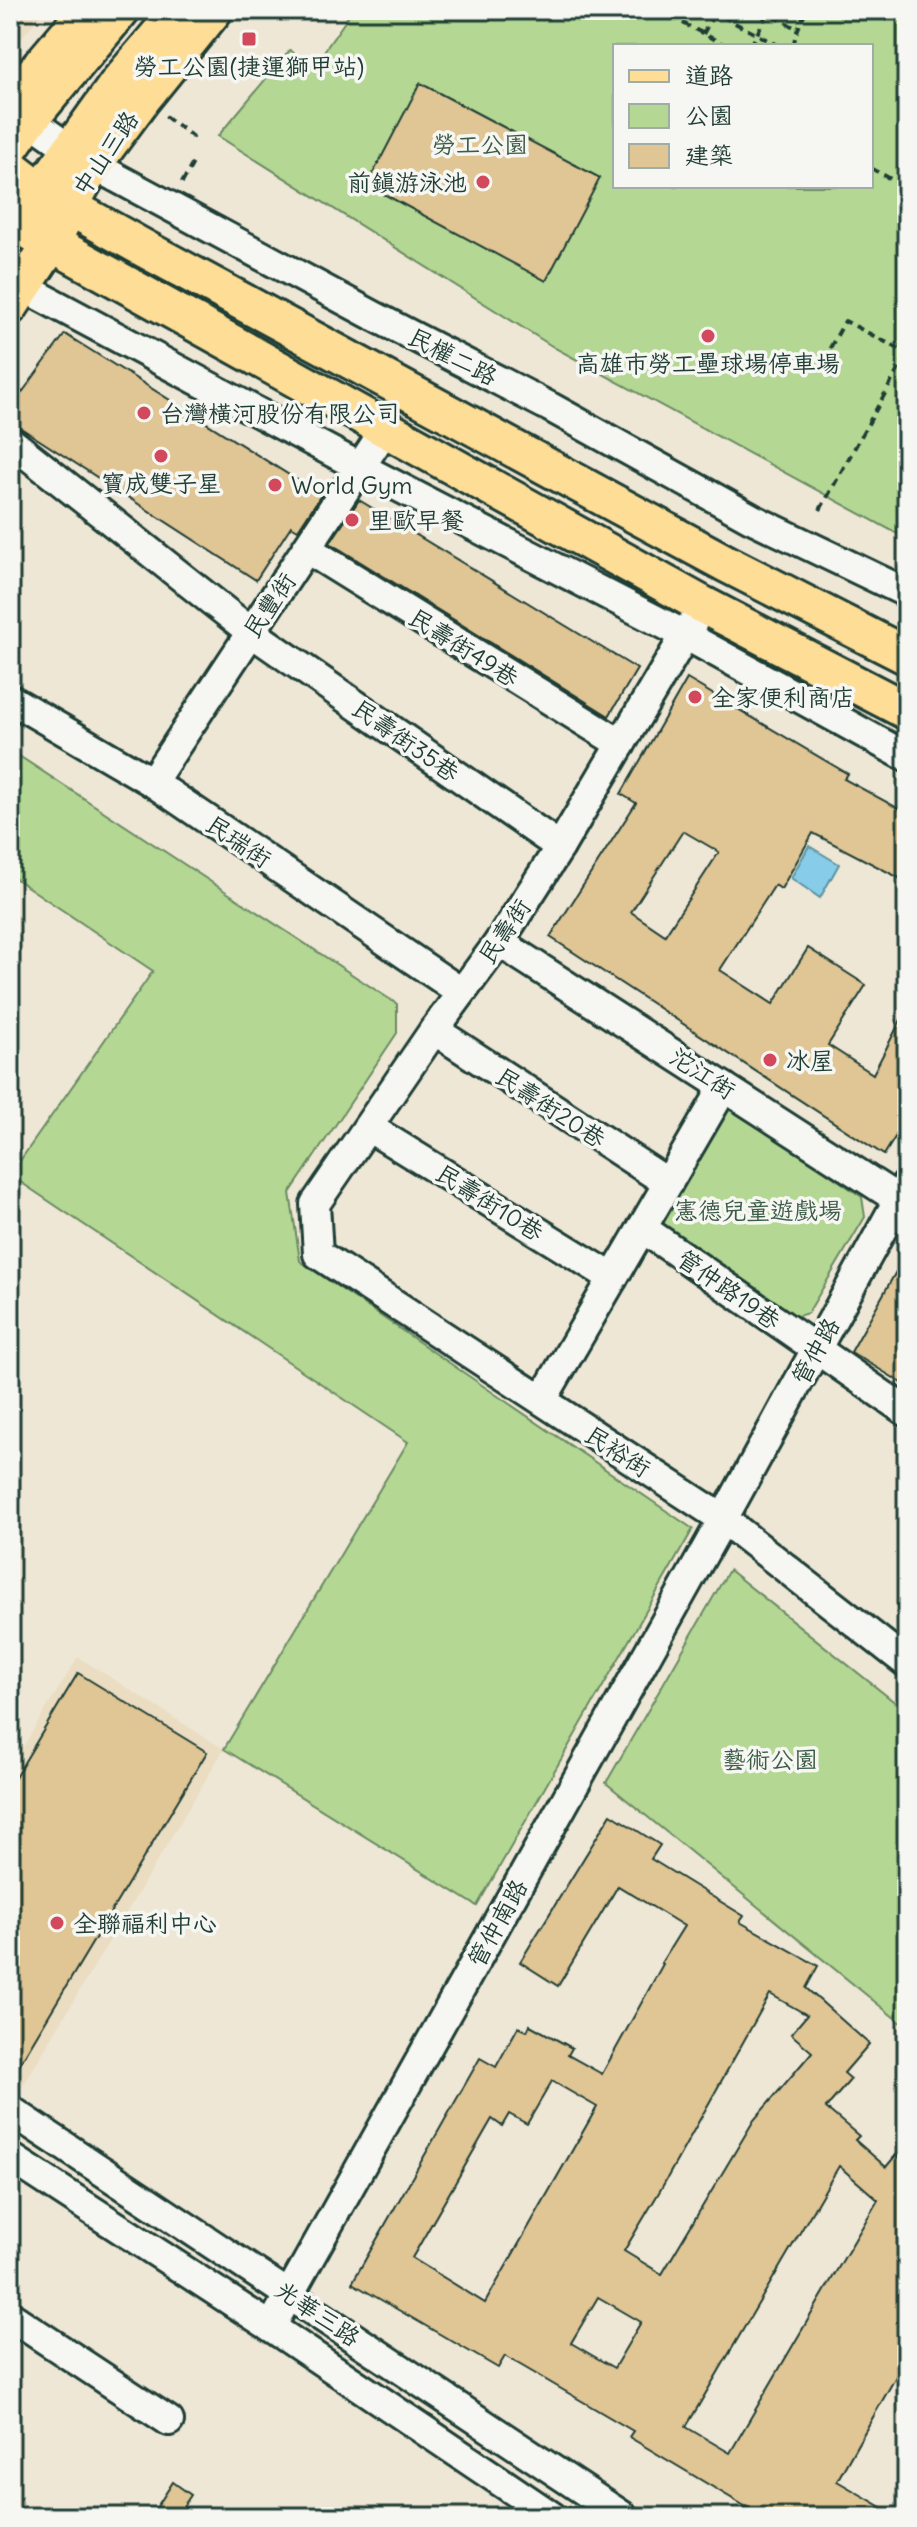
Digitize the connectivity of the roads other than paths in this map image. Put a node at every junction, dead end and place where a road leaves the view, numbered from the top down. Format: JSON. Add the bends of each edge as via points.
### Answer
{"nodes":[{"id":1,"x":88,"y":10,"type":"edge"},
{"id":2,"x":121,"y":10,"type":"edge"},
{"id":3,"x":180,"y":10,"type":"edge"},
{"id":4,"x":214,"y":10,"type":"edge"},
{"id":5,"x":15,"y":117,"type":"edge"},
{"id":6,"x":82,"y":156,"type":"junction"},
{"id":7,"x":10,"y":167,"type":"edge"},
{"id":8,"x":55,"y":199,"type":"junction"},
{"id":9,"x":12,"y":227,"type":"edge"},
{"id":10,"x":51,"y":244,"type":"junction"},
{"id":11,"x":14,"y":291,"type":"edge"},
{"id":12,"x":386,"y":428,"type":"junction"},
{"id":13,"x":10,"y":441,"type":"edge"},
{"id":14,"x":360,"y":467,"type":"junction"},
{"id":15,"x":307,"y":549,"type":"junction"},
{"id":16,"x":907,"y":593,"type":"edge"},
{"id":17,"x":703,"y":605,"type":"junction"},
{"id":18,"x":251,"y":632,"type":"junction"},
{"id":19,"x":685,"y":635,"type":"junction"},
{"id":20,"x":907,"y":656,"type":"edge"},
{"id":21,"x":10,"y":699,"type":"edge"},
{"id":22,"x":907,"y":711,"type":"edge"},
{"id":23,"x":621,"y":744,"type":"junction"},
{"id":24,"x":907,"y":757,"type":"edge"},
{"id":25,"x":152,"y":782,"type":"junction"},
{"id":26,"x":560,"y":847,"type":"junction"},
{"id":27,"x":499,"y":942,"type":"junction"},
{"id":28,"x":461,"y":992,"type":"junction"},
{"id":29,"x":434,"y":1030,"type":"junction"},
{"id":30,"x":724,"y":1087,"type":"junction"},
{"id":31,"x":368,"y":1127,"type":"junction"},
{"id":32,"x":668,"y":1183,"type":"junction"},
{"id":33,"x":904,"y":1196,"type":"edge"},
{"id":34,"x":642,"y":1228,"type":"junction"},
{"id":35,"x":318,"y":1254,"type":"joint"},
{"id":36,"x":613,"y":1278,"type":"junction"},
{"id":37,"x":815,"y":1350,"type":"junction"},
{"id":38,"x":542,"y":1400,"type":"junction"},
{"id":39,"x":907,"y":1412,"type":"edge"},
{"id":40,"x":723,"y":1519,"type":"junction"},
{"id":41,"x":907,"y":1663,"type":"edge"},
{"id":42,"x":10,"y":2110,"type":"edge"},
{"id":43,"x":10,"y":2157,"type":"edge"},
{"id":44,"x":290,"y":2294,"type":"junction"},
{"id":45,"x":10,"y":2316,"type":"edge"},
{"id":46,"x":271,"y":2327,"type":"junction"},
{"id":47,"x":169,"y":2421,"type":"dead end"},
{"id":48,"x":553,"y":2517,"type":"edge"},
{"id":49,"x":624,"y":2517,"type":"edge"}],
"edges":[{"from":1,"to":5,"type":"main road"},
{"from":2,"to":5,"type":"main road"},
{"from":3,"to":6,"type":"main road","name":"中山三路","via":[[119,82]]},
{"from":4,"to":6,"type":"main road","name":"中山三路","via":[[142,99]]},
{"from":5,"to":6,"type":"street","name":"民權二路"},
{"from":6,"to":8,"type":"main road","name":"中山三路"},
{"from":6,"to":16,"type":"street","name":"民權二路","via":[[751,518]]},
{"from":7,"to":8,"type":"main road"},
{"from":8,"to":9,"type":"main road","name":"中山三路"},
{"from":8,"to":10,"type":"main road","name":"中山三路"},
{"from":8,"to":20,"type":"main road","via":[[725,563]]},
{"from":9,"to":10,"type":"main road"},
{"from":10,"to":11,"type":"main road","name":"中山三路"},
{"from":10,"to":12,"type":"main road"},
{"from":11,"to":14,"type":"street"},
{"from":12,"to":14,"type":"street","name":"民豐街"},
{"from":12,"to":17,"type":"main road"},
{"from":13,"to":18,"type":"street","name":"民壽街35巷"},
{"from":14,"to":15,"type":"street","name":"民豐街"},
{"from":14,"to":19,"type":"street"},
{"from":15,"to":18,"type":"street","name":"民豐街"},
{"from":15,"to":23,"type":"street","name":"民壽街49巷"},
{"from":17,"to":19,"type":"street","name":"民壽街"},
{"from":17,"to":22,"type":"main road"},
{"from":18,"to":25,"type":"street","name":"民豐街"},
{"from":18,"to":26,"type":"street","name":"民壽街35巷"},
{"from":19,"to":23,"type":"street","name":"民壽街"},
{"from":19,"to":24,"type":"street"},
{"from":21,"to":25,"type":"street","name":"民瑞街"},
{"from":23,"to":26,"type":"street","name":"民壽街"},
{"from":25,"to":28,"type":"street","name":"民瑞街"},
{"from":26,"to":27,"type":"street","name":"民壽街"},
{"from":27,"to":28,"type":"street","name":"民壽街"},
{"from":27,"to":30,"type":"street","name":"沱江街"},
{"from":28,"to":29,"type":"street","name":"民壽街"},
{"from":29,"to":31,"type":"street","name":"民壽街"},
{"from":29,"to":32,"type":"street","name":"民壽街20巷"},
{"from":30,"to":32,"type":"street"},
{"from":30,"to":33,"type":"street","name":"沱江街"},
{"from":31,"to":35,"type":"street","name":"民壽街","via":[[315,1204]]},
{"from":31,"to":36,"type":"street","name":"民壽街10巷"},
{"from":32,"to":34,"type":"street"},
{"from":33,"to":37,"type":"street","name":"管仲路"},
{"from":34,"to":36,"type":"street"},
{"from":34,"to":37,"type":"street","name":"管仲路19巷"},
{"from":35,"to":38,"type":"street","name":"民裕街"},
{"from":36,"to":38,"type":"street"},
{"from":37,"to":39,"type":"street","name":"管仲路19巷"},
{"from":37,"to":40,"type":"street","name":"管仲路"},
{"from":38,"to":40,"type":"street","name":"民裕街"},
{"from":40,"to":41,"type":"street","name":"民裕街"},
{"from":40,"to":44,"type":"street","name":"管仲南路"},
{"from":42,"to":44,"type":"street","name":"光華三路"},
{"from":43,"to":46,"type":"street","name":"光華三路"},
{"from":44,"to":46,"type":"street","name":"管仲南路"},
{"from":44,"to":49,"type":"street","name":"光華三路"},
{"from":45,"to":47,"type":"street"},
{"from":46,"to":48,"type":"street","name":"光華三路"}]}
